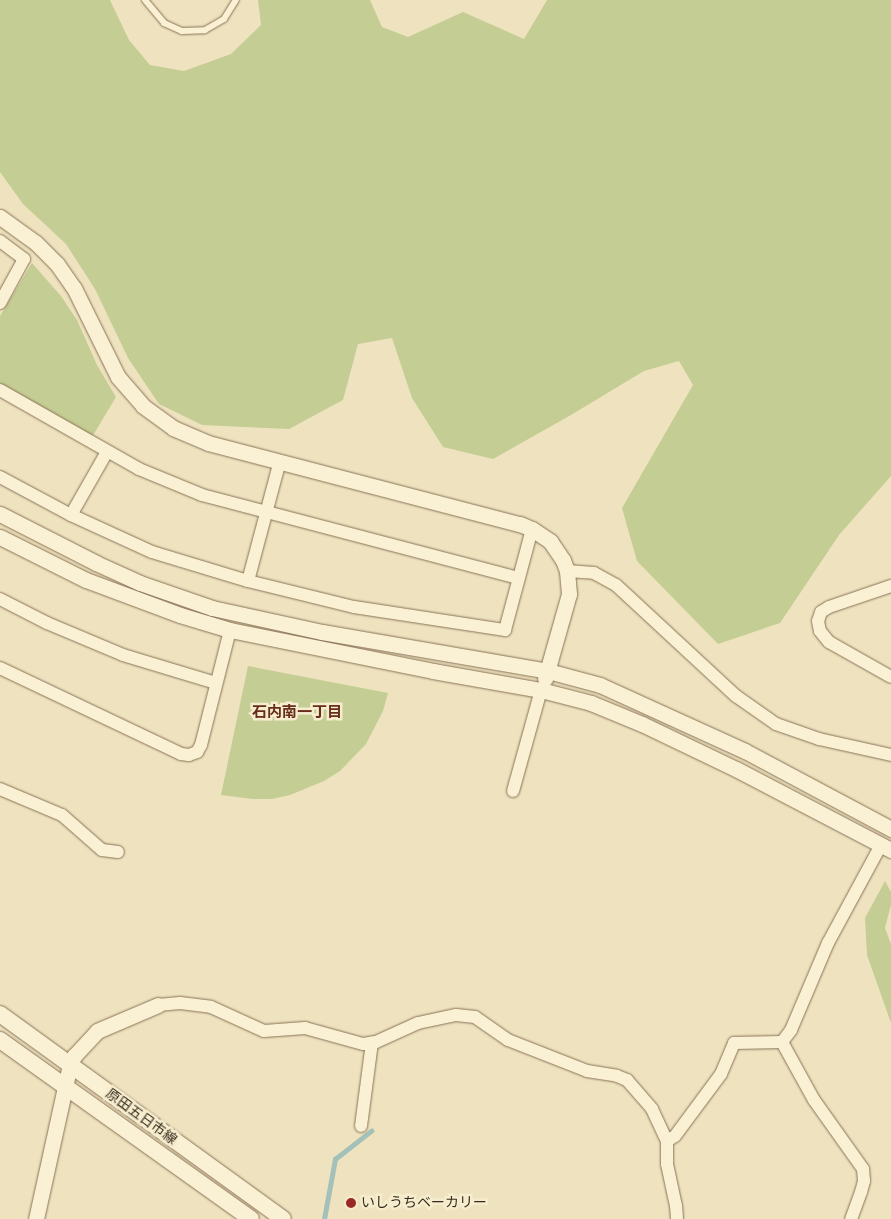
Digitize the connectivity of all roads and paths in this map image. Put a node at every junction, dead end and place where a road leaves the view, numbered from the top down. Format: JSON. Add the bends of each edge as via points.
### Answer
{"nodes":[{"id":1,"x":145,"y":0,"type":"edge"},
{"id":2,"x":236,"y":0,"type":"edge"},
{"id":3,"x":0,"y":216,"type":"edge"},
{"id":4,"x":0,"y":241,"type":"edge"},
{"id":5,"x":0,"y":303,"type":"edge"},
{"id":6,"x":0,"y":390,"type":"edge"},
{"id":7,"x":107,"y":452,"type":"junction"},
{"id":8,"x":280,"y":462,"type":"junction"},
{"id":9,"x":0,"y":477,"type":"edge"},
{"id":10,"x":266,"y":512,"type":"junction"},
{"id":11,"x":71,"y":515,"type":"junction"},
{"id":12,"x":5,"y":517,"type":"edge"},
{"id":13,"x":532,"y":529,"type":"junction"},
{"id":14,"x":0,"y":537,"type":"edge"},
{"id":15,"x":567,"y":571,"type":"junction"},
{"id":16,"x":518,"y":578,"type":"junction"},
{"id":17,"x":248,"y":581,"type":"junction"},
{"id":18,"x":891,"y":586,"type":"edge"},
{"id":19,"x":0,"y":598,"type":"edge"},
{"id":20,"x":230,"y":630,"type":"junction"},
{"id":21,"x":0,"y":668,"type":"edge"},
{"id":22,"x":548,"y":671,"type":"junction"},
{"id":23,"x":891,"y":677,"type":"edge"},
{"id":24,"x":216,"y":683,"type":"junction"},
{"id":25,"x":541,"y":690,"type":"junction"},
{"id":26,"x":891,"y":754,"type":"edge"},
{"id":27,"x":0,"y":789,"type":"edge"},
{"id":28,"x":513,"y":790,"type":"dead end"},
{"id":29,"x":891,"y":829,"type":"edge"},
{"id":30,"x":886,"y":847,"type":"edge"},
{"id":31,"x":118,"y":852,"type":"dead end"},
{"id":32,"x":158,"y":1004,"type":"joint"},
{"id":33,"x":0,"y":1014,"type":"edge"},
{"id":34,"x":0,"y":1040,"type":"edge"},
{"id":35,"x":782,"y":1042,"type":"junction"},
{"id":36,"x":372,"y":1043,"type":"junction"},
{"id":37,"x":70,"y":1065,"type":"junction"},
{"id":38,"x":65,"y":1087,"type":"junction"},
{"id":39,"x":360,"y":1126,"type":"dead end"},
{"id":40,"x":667,"y":1141,"type":"junction"},
{"id":41,"x":36,"y":1219,"type":"edge"},
{"id":42,"x":251,"y":1219,"type":"edge"},
{"id":43,"x":283,"y":1219,"type":"edge"},
{"id":44,"x":677,"y":1219,"type":"edge"},
{"id":45,"x":850,"y":1219,"type":"edge"}],
"edges":[{"from":1,"to":2,"type":"lane","via":[[164,22],[182,31],[205,30],[224,19]]},
{"from":3,"to":8,"type":"street","via":[[36,243],[74,288],[118,377],[142,406],[190,437]]},
{"from":4,"to":5,"type":"street","via":[[24,258]]},
{"from":6,"to":7,"type":"street"},
{"from":7,"to":10,"type":"street","via":[[138,469],[202,495]]},
{"from":7,"to":11,"type":"street"},
{"from":8,"to":10,"type":"street"},
{"from":8,"to":13,"type":"street"},
{"from":9,"to":11,"type":"street"},
{"from":10,"to":16,"type":"street"},
{"from":10,"to":17,"type":"street"},
{"from":11,"to":17,"type":"street","via":[[152,552]]},
{"from":12,"to":14,"type":"street"},
{"from":12,"to":22,"type":"street","via":[[96,564],[212,608],[322,632]]},
{"from":13,"to":15,"type":"street","via":[[557,550]]},
{"from":13,"to":16,"type":"street"},
{"from":14,"to":20,"type":"street","via":[[86,580]]},
{"from":15,"to":22,"type":"street","via":[[569,594]]},
{"from":15,"to":26,"type":"street","via":[[594,573],[616,585],[736,696],[776,724],[819,739]]},
{"from":16,"to":17,"type":"street","via":[[505,630],[354,607]]},
{"from":18,"to":23,"type":"street","via":[[828,607],[821,612],[818,621],[820,631],[829,642]]},
{"from":19,"to":24,"type":"street","via":[[47,623],[123,655]]},
{"from":20,"to":24,"type":"street"},
{"from":20,"to":25,"type":"street","via":[[433,672]]},
{"from":21,"to":24,"type":"street","via":[[189,755],[201,745]]},
{"from":22,"to":25,"type":"street"},
{"from":22,"to":29,"type":"street","via":[[600,685],[648,705],[744,751]]},
{"from":25,"to":28,"type":"street"},
{"from":25,"to":30,"type":"street","via":[[591,703],[642,724]]},
{"from":27,"to":31,"type":"street","via":[[62,815],[102,850]]},
{"from":30,"to":35,"type":"street","via":[[826,948],[791,1030]]},
{"from":32,"to":36,"type":"street","via":[[211,1007],[264,1031],[305,1028],[356,1043]]},
{"from":32,"to":37,"type":"street","via":[[97,1031],[76,1052]]},
{"from":33,"to":37,"type":"main road","name":"原田五日市線"},
{"from":34,"to":38,"type":"main road","name":"原田五日市線"},
{"from":35,"to":40,"type":"street","via":[[734,1043],[721,1074]]},
{"from":35,"to":45,"type":"street","via":[[814,1100],[862,1169],[864,1181]]},
{"from":36,"to":39,"type":"street"},
{"from":36,"to":40,"type":"street","via":[[418,1023],[456,1016],[475,1017],[508,1040],[587,1071],[627,1080],[652,1109]]},
{"from":37,"to":38,"type":"street"},
{"from":37,"to":43,"type":"main road","name":"原田五日市線"},
{"from":38,"to":41,"type":"street"},
{"from":38,"to":42,"type":"main road","name":"原田五日市線"},
{"from":40,"to":44,"type":"street","via":[[667,1164]]}]}
